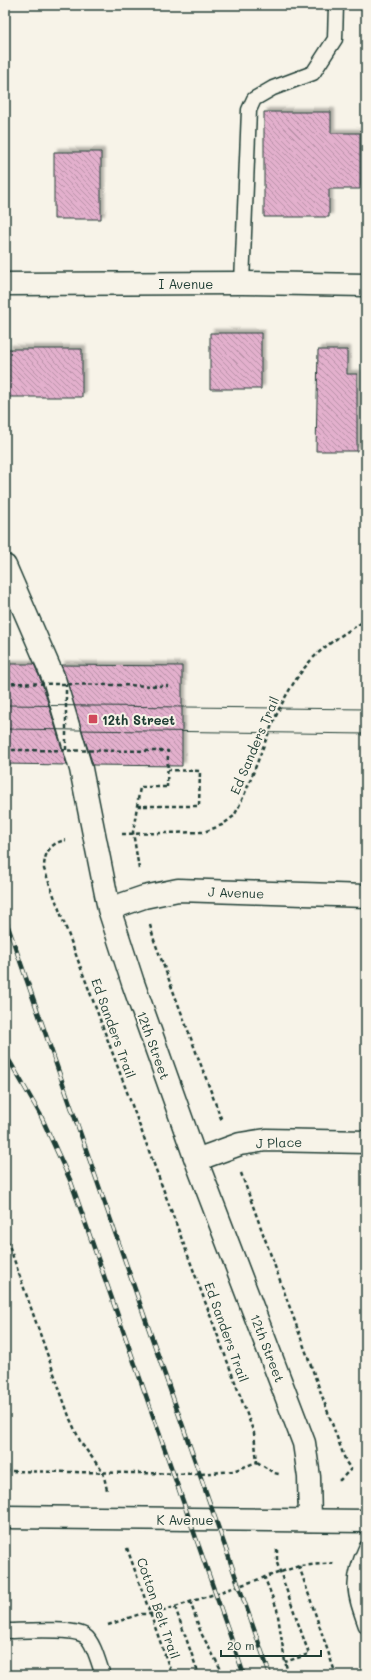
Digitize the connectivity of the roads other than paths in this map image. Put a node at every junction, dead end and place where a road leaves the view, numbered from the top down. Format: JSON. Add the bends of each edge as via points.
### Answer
{"nodes":[{"id":1,"x":336,"y":5,"type":"edge"},
{"id":2,"x":242,"y":283,"type":"junction"},
{"id":3,"x":5,"y":284,"type":"edge"},
{"id":4,"x":366,"y":285,"type":"edge"},
{"id":5,"x":5,"y":566,"type":"edge"},
{"id":6,"x":366,"y":896,"type":"edge"},
{"id":7,"x":109,"y":909,"type":"junction"},
{"id":8,"x":366,"y":1142,"type":"edge"},
{"id":9,"x":196,"y":1160,"type":"junction"},
{"id":10,"x":5,"y":1517,"type":"edge"},
{"id":11,"x":310,"y":1520,"type":"junction"},
{"id":12,"x":366,"y":1521,"type":"edge"},
{"id":13,"x":366,"y":1548,"type":"edge"},
{"id":14,"x":366,"y":1626,"type":"edge"},
{"id":15,"x":5,"y":1631,"type":"edge"},
{"id":16,"x":102,"y":1675,"type":"edge"}],
"edges":[{"from":1,"to":2,"type":"lane","via":[[335,39],[313,73],[273,88],[254,99],[249,110]]},
{"from":2,"to":3,"type":"street","name":"I Avenue"},
{"from":2,"to":4,"type":"street","name":"I Avenue"},
{"from":5,"to":7,"type":"street","name":"12th Street","via":[[56,686],[81,769]]},
{"from":6,"to":7,"type":"street","name":"J Avenue","via":[[178,890],[144,897]]},
{"from":7,"to":9,"type":"street","name":"12th Street","via":[[132,983]]},
{"from":8,"to":9,"type":"street","name":"J Place","via":[[266,1140],[240,1144]]},
{"from":9,"to":11,"type":"street","name":"12th Street","via":[[304,1443],[309,1478]]},
{"from":10,"to":11,"type":"street","name":"K Avenue"},
{"from":11,"to":12,"type":"street","name":"K Avenue"},
{"from":13,"to":14,"type":"lane","via":[[355,1577],[355,1591]]},
{"from":15,"to":16,"type":"lane","via":[[71,1631],[85,1636],[93,1648]]}]}
